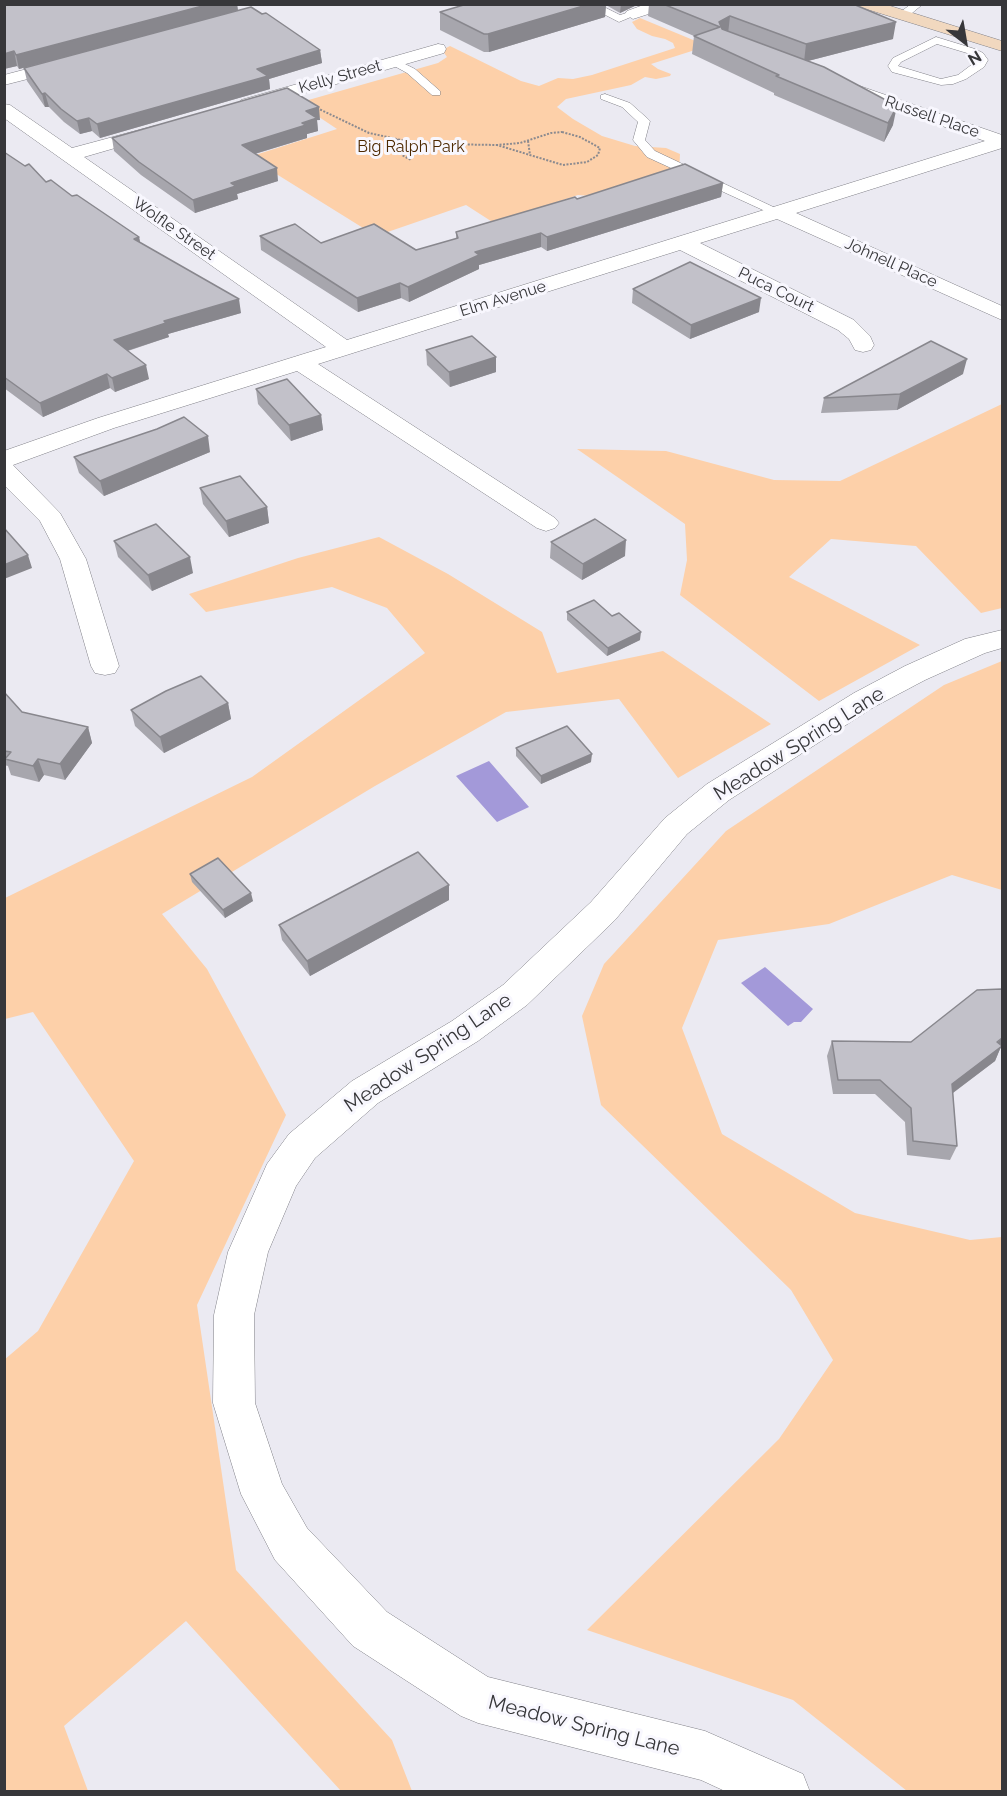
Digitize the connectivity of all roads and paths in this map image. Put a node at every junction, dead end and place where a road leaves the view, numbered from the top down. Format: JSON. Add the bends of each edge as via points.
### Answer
{"nodes":[{"id":1,"x":589,"y":4,"type":"edge"},
{"id":2,"x":664,"y":4,"type":"edge"},
{"id":3,"x":866,"y":4,"type":"edge"},
{"id":4,"x":909,"y":8,"type":"edge"},
{"id":5,"x":633,"y":14,"type":"joint"},
{"id":6,"x":1002,"y":36,"type":"edge"},
{"id":7,"x":1002,"y":46,"type":"edge"},
{"id":8,"x":438,"y":49,"type":"dead end"},
{"id":9,"x":84,"y":59,"type":"edge"},
{"id":10,"x":393,"y":61,"type":"junction"},
{"id":11,"x":962,"y":77,"type":"joint"},
{"id":12,"x":4,"y":80,"type":"edge"},
{"id":13,"x":831,"y":81,"type":"edge"},
{"id":14,"x":288,"y":92,"type":"junction"},
{"id":15,"x":436,"y":93,"type":"dead end"},
{"id":16,"x":604,"y":97,"type":"dead end"},
{"id":17,"x":231,"y":108,"type":"edge"},
{"id":18,"x":4,"y":109,"type":"edge"},
{"id":19,"x":173,"y":125,"type":"edge"},
{"id":20,"x":397,"y":139,"type":"junction"},
{"id":21,"x":528,"y":141,"type":"junction"},
{"id":22,"x":1002,"y":142,"type":"edge"},
{"id":23,"x":497,"y":145,"type":"junction"},
{"id":24,"x":530,"y":154,"type":"junction"},
{"id":25,"x":70,"y":155,"type":"junction"},
{"id":26,"x":411,"y":160,"type":"dead end"},
{"id":27,"x":780,"y":213,"type":"junction"},
{"id":28,"x":682,"y":243,"type":"junction"},
{"id":29,"x":1002,"y":314,"type":"edge"},
{"id":30,"x":863,"y":345,"type":"dead end"},
{"id":31,"x":343,"y":348,"type":"junction"},
{"id":32,"x":299,"y":362,"type":"junction"},
{"id":33,"x":8,"y":458,"type":"edge"},
{"id":34,"x":546,"y":523,"type":"dead end"},
{"id":35,"x":1002,"y":639,"type":"edge"},
{"id":36,"x":105,"y":666,"type":"dead end"},
{"id":37,"x":785,"y":1791,"type":"edge"}],
"edges":[{"from":1,"to":5,"type":"lane","via":[[620,19]]},
{"from":2,"to":5,"type":"street"},
{"from":3,"to":4,"type":"main road"},
{"from":4,"to":6,"type":"main road"},
{"from":4,"to":7,"type":"main road"},
{"from":8,"to":10,"type":"street","name":"Kelly Street"},
{"from":9,"to":12,"type":"street"},
{"from":10,"to":14,"type":"street","name":"Kelly Street"},
{"from":10,"to":15,"type":"lane"},
{"from":11,"to":11,"type":"lane","via":[[980,65],[983,60],[979,54],[936,40],[897,60],[893,66],[941,82]]},
{"from":13,"to":22,"type":"street","name":"Russell Place"},
{"from":14,"to":17,"type":"street","name":"Kelly Street"},
{"from":14,"to":20,"type":"path","via":[[369,133]]},
{"from":16,"to":27,"type":"lane","via":[[626,105],[644,121],[639,140],[651,154]]},
{"from":18,"to":25,"type":"street","name":"Wolfle Street","via":[[22,131]]},
{"from":19,"to":25,"type":"street"},
{"from":20,"to":23,"type":"path"},
{"from":20,"to":26,"type":"path","via":[[402,155]]},
{"from":21,"to":23,"type":"path"},
{"from":21,"to":24,"type":"path"},
{"from":21,"to":24,"type":"path","via":[[562,132],[600,147],[598,155],[573,165]]},
{"from":22,"to":27,"type":"street","name":"Elm Avenue"},
{"from":23,"to":24,"type":"path"},
{"from":25,"to":31,"type":"street","name":"Wolfle Street"},
{"from":27,"to":28,"type":"street","name":"Elm Avenue"},
{"from":27,"to":29,"type":"street","name":"Johnell Place"},
{"from":28,"to":30,"type":"street","name":"Puca Court","via":[[846,325]]},
{"from":28,"to":31,"type":"street","name":"Elm Avenue"},
{"from":31,"to":32,"type":"street","name":"Elm Avenue"},
{"from":32,"to":33,"type":"street","name":"Elm Avenue"},
{"from":32,"to":34,"type":"street"},
{"from":33,"to":36,"type":"street","via":[[51,518],[73,559]]},
{"from":35,"to":37,"type":"street","name":"Meadow Spring Lane","via":[[975,646],[864,700],[718,792],[676,826],[603,911],[515,994],[465,1031],[365,1092],[333,1118],[302,1146],[281,1176],[248,1252],[234,1315],[234,1403],[263,1494],[291,1544],[370,1629],[478,1699],[705,1756]]}]}
